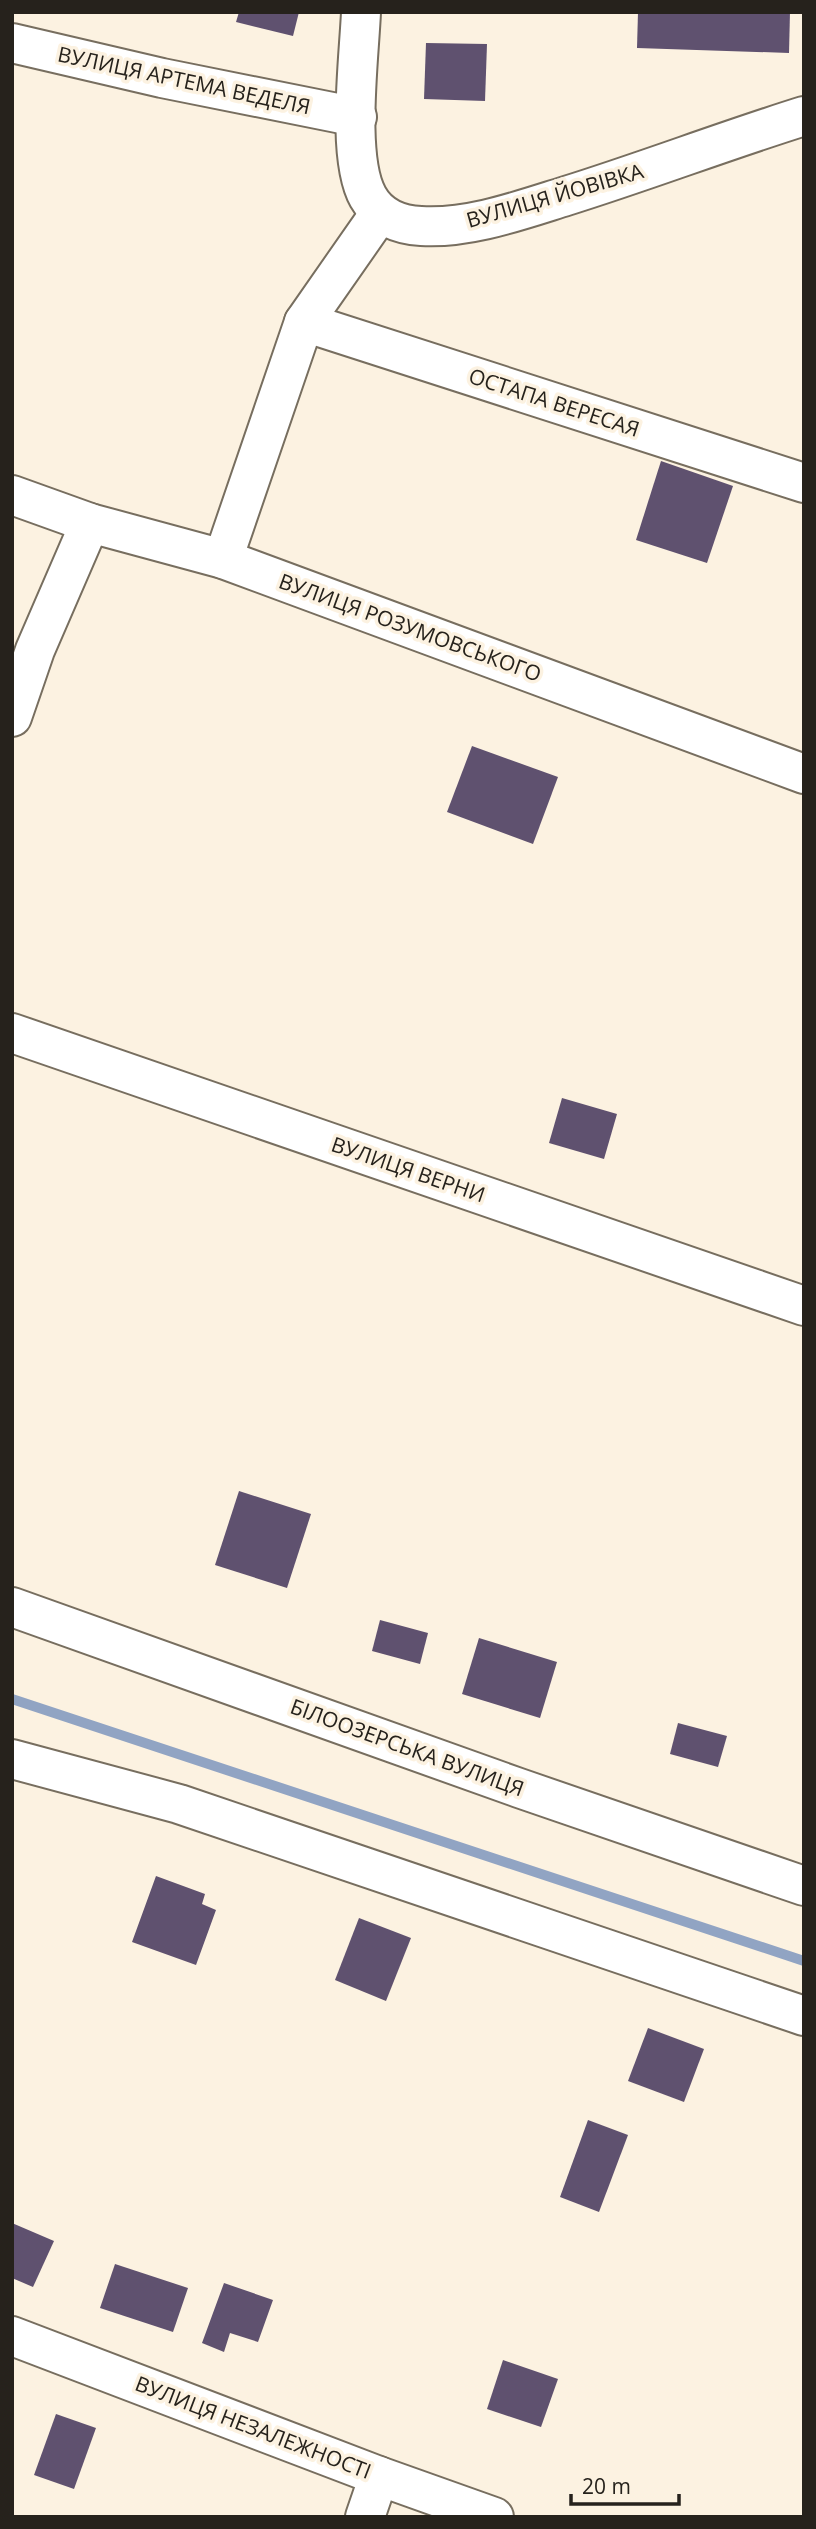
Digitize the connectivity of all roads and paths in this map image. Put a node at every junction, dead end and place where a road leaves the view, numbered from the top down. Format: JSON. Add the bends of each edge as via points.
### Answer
{"nodes":[{"id":1,"x":361,"y":12,"type":"edge"},
{"id":2,"x":12,"y":43,"type":"edge"},
{"id":3,"x":804,"y":116,"type":"edge"},
{"id":4,"x":357,"y":117,"type":"junction"},
{"id":5,"x":380,"y":213,"type":"junction"},
{"id":6,"x":304,"y":322,"type":"junction"},
{"id":7,"x":804,"y":483,"type":"edge"},
{"id":8,"x":12,"y":495,"type":"edge"},
{"id":9,"x":90,"y":523,"type":"junction"},
{"id":10,"x":223,"y":559,"type":"junction"},
{"id":11,"x":12,"y":717,"type":"edge"},
{"id":12,"x":804,"y":774,"type":"edge"},
{"id":13,"x":12,"y":1033,"type":"edge"},
{"id":14,"x":804,"y":1306,"type":"edge"},
{"id":15,"x":12,"y":1607,"type":"edge"},
{"id":16,"x":12,"y":1759,"type":"edge"},
{"id":17,"x":804,"y":1886,"type":"edge"},
{"id":18,"x":804,"y":2016,"type":"edge"},
{"id":19,"x":12,"y":2336,"type":"edge"},
{"id":20,"x":379,"y":2476,"type":"junction"},
{"id":21,"x":365,"y":2517,"type":"edge"},
{"id":22,"x":494,"y":2517,"type":"edge"}],
"edges":[{"from":1,"to":4,"type":"street"},
{"from":2,"to":4,"type":"street","name":"ВУЛИЦЯ АРТЕМА ВЕДЕЛЯ"},
{"from":3,"to":5,"type":"street","name":"ВУЛИЦЯ ЙОВІВКА","via":[[534,206],[453,225],[398,223]]},
{"from":4,"to":5,"type":"street","via":[[360,176]]},
{"from":5,"to":6,"type":"street"},
{"from":6,"to":7,"type":"street","name":"ОСТАПА ВЕРЕСАЯ"},
{"from":6,"to":10,"type":"street"},
{"from":8,"to":9,"type":"street","name":"ВУЛИЦЯ РОЗУМОВСЬКОГО"},
{"from":9,"to":10,"type":"street","name":"ВУЛИЦЯ РОЗУМОВСЬКОГО"},
{"from":9,"to":11,"type":"street","via":[[35,650]]},
{"from":10,"to":12,"type":"street","name":"ВУЛИЦЯ РОЗУМОВСЬКОГО"},
{"from":13,"to":14,"type":"street","name":"ВУЛИЦЯ ВЕРНИ"},
{"from":15,"to":17,"type":"street","name":"БІЛООЗЕРСЬКА ВУЛИЦЯ"},
{"from":16,"to":18,"type":"street","via":[[179,1804]]},
{"from":19,"to":20,"type":"street","name":"ВУЛИЦЯ НЕЗАЛЕЖНОСТІ"},
{"from":20,"to":21,"type":"street"},
{"from":20,"to":22,"type":"street","name":"ВУЛИЦЯ НЕЗАЛЕЖНОСТІ"}]}
